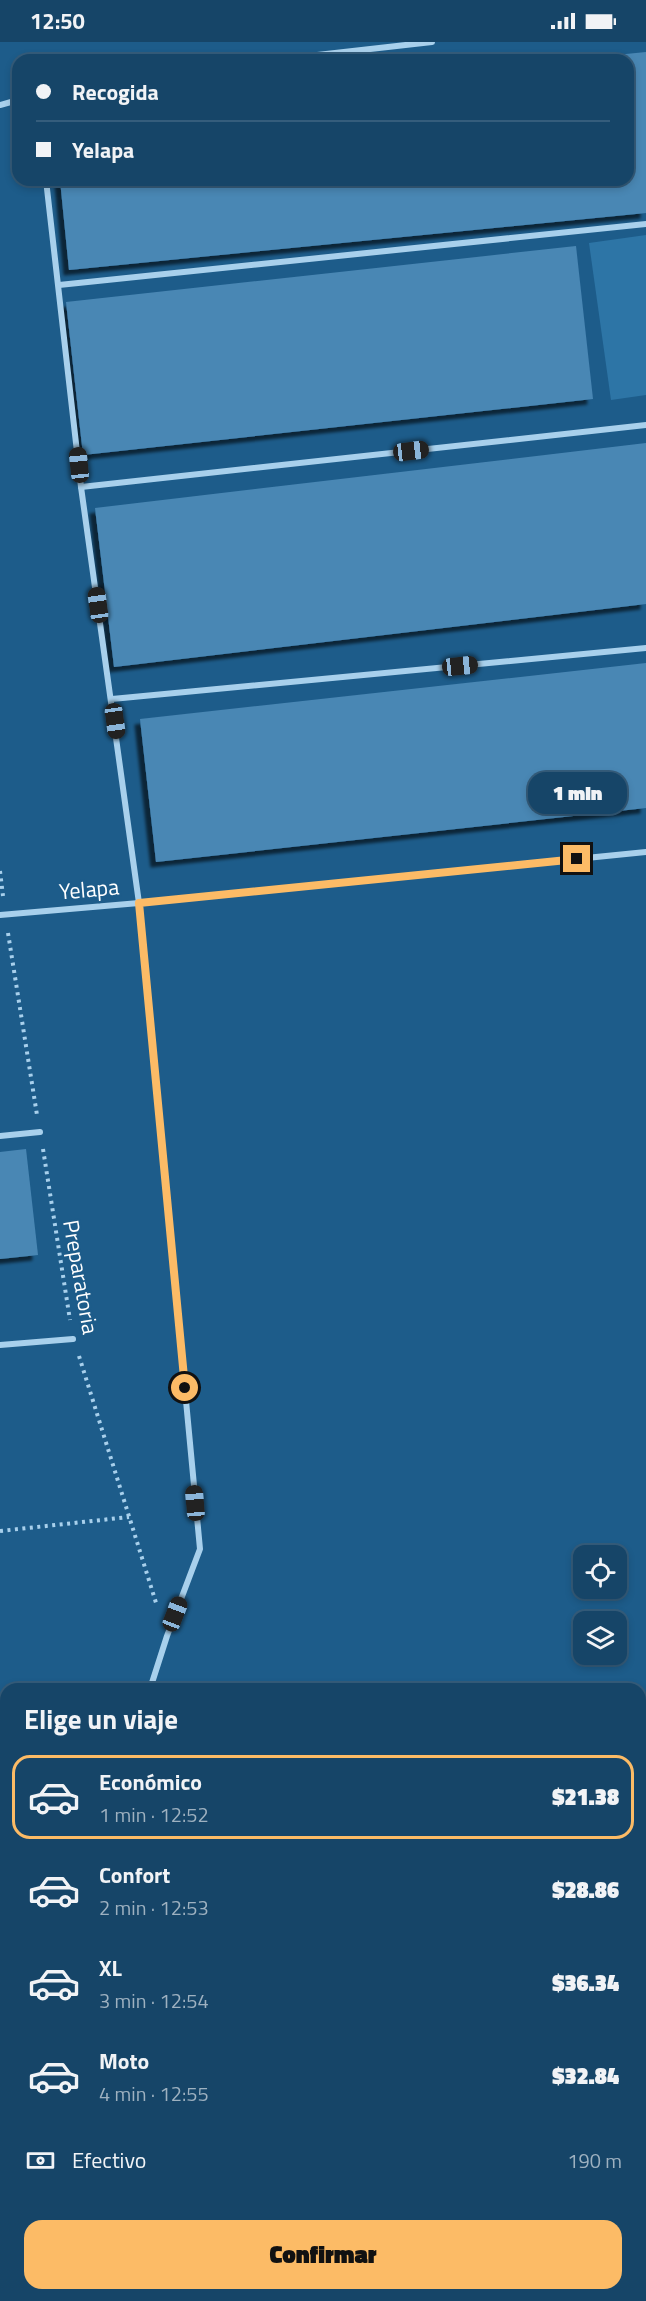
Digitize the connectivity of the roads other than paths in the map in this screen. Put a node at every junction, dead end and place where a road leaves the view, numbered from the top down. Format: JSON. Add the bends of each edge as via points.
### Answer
{"nodes":[{"id":1,"x":432,"y":42,"type":"edge"},
{"id":2,"x":326,"y":54,"type":"edge"},
{"id":3,"x":47,"y":186,"type":"edge"},
{"id":4,"x":646,"y":224,"type":"edge"},
{"id":5,"x":59,"y":285,"type":"junction"},
{"id":6,"x":646,"y":425,"type":"edge"},
{"id":7,"x":81,"y":487,"type":"junction"},
{"id":8,"x":646,"y":648,"type":"edge"},
{"id":9,"x":112,"y":699,"type":"junction"},
{"id":10,"x":646,"y":852,"type":"edge"},
{"id":11,"x":139,"y":903,"type":"junction"},
{"id":12,"x":3,"y":914,"type":"edge"},
{"id":13,"x":40,"y":1132,"type":"road end"},
{"id":14,"x":0,"y":1136,"type":"edge"},
{"id":15,"x":73,"y":1339,"type":"road end"},
{"id":16,"x":0,"y":1346,"type":"edge"},
{"id":17,"x":152,"y":1683,"type":"edge"}],
"edges":[{"from":1,"to":2,"type":"street"},
{"from":3,"to":5,"type":"street"},
{"from":4,"to":5,"type":"street"},
{"from":5,"to":7,"type":"street"},
{"from":6,"to":7,"type":"street"},
{"from":7,"to":9,"type":"street"},
{"from":8,"to":9,"type":"street"},
{"from":9,"to":11,"type":"street"},
{"from":10,"to":11,"type":"street","name":"Yelapa"},
{"from":11,"to":12,"type":"street","name":"Yelapa"},
{"from":11,"to":17,"type":"street","via":[[200,1549]]},
{"from":13,"to":14,"type":"street"},
{"from":15,"to":16,"type":"street"}]}
